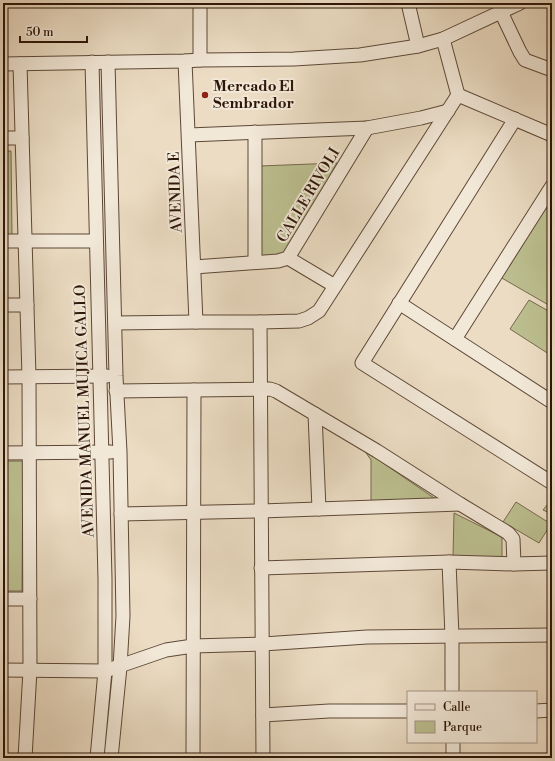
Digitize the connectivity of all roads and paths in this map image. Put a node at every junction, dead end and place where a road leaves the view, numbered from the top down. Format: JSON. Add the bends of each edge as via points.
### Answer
{"nodes":[{"id":1,"x":200,"y":3,"type":"edge"},
{"id":2,"x":408,"y":3,"type":"edge"},
{"id":3,"x":520,"y":3,"type":"edge"},
{"id":4,"x":501,"y":12,"type":"junction"},
{"id":5,"x":443,"y":39,"type":"junction"},
{"id":6,"x":418,"y":46,"type":"junction"},
{"id":7,"x":200,"y":60,"type":"junction"},
{"id":8,"x":186,"y":61,"type":"junction"},
{"id":9,"x":92,"y":62,"type":"junction"},
{"id":10,"x":108,"y":62,"type":"junction"},
{"id":11,"x":3,"y":64,"type":"edge"},
{"id":12,"x":20,"y":64,"type":"junction"},
{"id":13,"x":552,"y":70,"type":"edge"},
{"id":14,"x":458,"y":95,"type":"junction"},
{"id":15,"x":448,"y":111,"type":"junction"},
{"id":16,"x":515,"y":119,"type":"junction"},
{"id":17,"x":366,"y":128,"type":"junction"},
{"id":18,"x":255,"y":132,"type":"junction"},
{"id":19,"x":189,"y":135,"type":"junction"},
{"id":20,"x":552,"y":135,"type":"edge"},
{"id":21,"x":3,"y":138,"type":"edge"},
{"id":22,"x":22,"y":138,"type":"junction"},
{"id":23,"x":552,"y":186,"type":"edge"},
{"id":24,"x":547,"y":203,"type":"edge"},
{"id":25,"x":95,"y":240,"type":"junction"},
{"id":26,"x":3,"y":241,"type":"edge"},
{"id":27,"x":25,"y":241,"type":"junction"},
{"id":28,"x":288,"y":258,"type":"junction"},
{"id":29,"x":255,"y":262,"type":"junction"},
{"id":30,"x":194,"y":267,"type":"junction"},
{"id":31,"x":335,"y":286,"type":"junction"},
{"id":32,"x":399,"y":303,"type":"junction"},
{"id":33,"x":3,"y":305,"type":"edge"},
{"id":34,"x":27,"y":305,"type":"junction"},
{"id":35,"x":196,"y":322,"type":"junction"},
{"id":36,"x":260,"y":322,"type":"junction"},
{"id":37,"x":115,"y":323,"type":"junction"},
{"id":38,"x":455,"y":339,"type":"junction"},
{"id":39,"x":100,"y":376,"type":"junction"},
{"id":40,"x":116,"y":376,"type":"junction"},
{"id":41,"x":3,"y":377,"type":"edge"},
{"id":42,"x":29,"y":377,"type":"junction"},
{"id":43,"x":262,"y":389,"type":"junction"},
{"id":44,"x":194,"y":390,"type":"junction"},
{"id":45,"x":116,"y":391,"type":"junction"},
{"id":46,"x":550,"y":397,"type":"edge"},
{"id":47,"x":315,"y":414,"type":"junction"},
{"id":48,"x":102,"y":452,"type":"junction"},
{"id":49,"x":120,"y":452,"type":"junction"},
{"id":50,"x":3,"y":453,"type":"edge"},
{"id":51,"x":30,"y":453,"type":"junction"},
{"id":52,"x":552,"y":483,"type":"edge"},
{"id":53,"x":460,"y":504,"type":"junction"},
{"id":54,"x":319,"y":509,"type":"junction"},
{"id":55,"x":194,"y":512,"type":"junction"},
{"id":56,"x":261,"y":512,"type":"junction"},
{"id":57,"x":121,"y":514,"type":"junction"},
{"id":58,"x":449,"y":562,"type":"junction"},
{"id":59,"x":552,"y":563,"type":"edge"},
{"id":60,"x":514,"y":564,"type":"junction"},
{"id":61,"x":261,"y":568,"type":"junction"},
{"id":62,"x":3,"y":599,"type":"edge"},
{"id":63,"x":30,"y":599,"type":"junction"},
{"id":64,"x":552,"y":635,"type":"edge"},
{"id":65,"x":452,"y":636,"type":"junction"},
{"id":66,"x":262,"y":644,"type":"junction"},
{"id":67,"x":193,"y":646,"type":"junction"},
{"id":68,"x":120,"y":667,"type":"junction"},
{"id":69,"x":3,"y":670,"type":"edge"},
{"id":70,"x":30,"y":670,"type":"junction"},
{"id":71,"x":105,"y":671,"type":"junction"},
{"id":72,"x":452,"y":691,"type":"edge"},
{"id":73,"x":552,"y":710,"type":"edge"},
{"id":74,"x":537,"y":711,"type":"edge"},
{"id":75,"x":407,"y":712,"type":"edge"},
{"id":76,"x":263,"y":715,"type":"junction"},
{"id":77,"x":453,"y":743,"type":"edge"},
{"id":78,"x":25,"y":758,"type":"edge"},
{"id":79,"x":97,"y":758,"type":"edge"},
{"id":80,"x":111,"y":758,"type":"edge"},
{"id":81,"x":193,"y":758,"type":"edge"},
{"id":82,"x":263,"y":758,"type":"edge"},
{"id":83,"x":453,"y":758,"type":"edge"}],
"edges":[{"from":1,"to":7,"type":"street"},
{"from":2,"to":6,"type":"street"},
{"from":3,"to":4,"type":"street"},
{"from":4,"to":5,"type":"street"},
{"from":4,"to":13,"type":"street","via":[[525,60]]},
{"from":5,"to":6,"type":"street"},
{"from":5,"to":14,"type":"street"},
{"from":6,"to":7,"type":"street","via":[[345,56]]},
{"from":7,"to":8,"type":"street"},
{"from":8,"to":10,"type":"street"},
{"from":8,"to":19,"type":"street","name":"AVENIDA E"},
{"from":9,"to":10,"type":"street"},
{"from":9,"to":12,"type":"street"},
{"from":9,"to":25,"type":"street","name":"AVENIDA MANUEL MUJICA GALLO"},
{"from":10,"to":37,"type":"street"},
{"from":11,"to":12,"type":"street"},
{"from":12,"to":22,"type":"street"},
{"from":14,"to":15,"type":"street"},
{"from":14,"to":16,"type":"street"},
{"from":15,"to":17,"type":"street"},
{"from":15,"to":31,"type":"street"},
{"from":16,"to":20,"type":"street"},
{"from":16,"to":32,"type":"street"},
{"from":17,"to":18,"type":"street"},
{"from":17,"to":28,"type":"street","name":"CALLE RIVOLI"},
{"from":18,"to":19,"type":"street"},
{"from":18,"to":29,"type":"street"},
{"from":19,"to":30,"type":"street","name":"AVENIDA E"},
{"from":21,"to":22,"type":"street"},
{"from":22,"to":27,"type":"street"},
{"from":23,"to":24,"type":"street"},
{"from":24,"to":38,"type":"street"},
{"from":25,"to":27,"type":"street"},
{"from":25,"to":39,"type":"street","name":"AVENIDA MANUEL MUJICA GALLO"},
{"from":26,"to":27,"type":"street"},
{"from":27,"to":34,"type":"street"},
{"from":28,"to":29,"type":"street","name":"CALLE RIVOLI"},
{"from":28,"to":31,"type":"street"},
{"from":29,"to":30,"type":"street","name":"CALLE RIVOLI"},
{"from":30,"to":35,"type":"street","name":"AVENIDA E"},
{"from":31,"to":36,"type":"street","via":[[319,311],[308,318],[299,321]]},
{"from":32,"to":38,"type":"street"},
{"from":32,"to":52,"type":"street","via":[[362,363]]},
{"from":33,"to":34,"type":"street"},
{"from":34,"to":42,"type":"street"},
{"from":35,"to":36,"type":"street"},
{"from":35,"to":37,"type":"street"},
{"from":36,"to":43,"type":"street"},
{"from":37,"to":40,"type":"street"},
{"from":38,"to":46,"type":"street"},
{"from":39,"to":40,"type":"street"},
{"from":39,"to":42,"type":"street"},
{"from":39,"to":48,"type":"street","name":"AVENIDA MANUEL MUJICA GALLO"},
{"from":40,"to":45,"type":"street"},
{"from":41,"to":42,"type":"street"},
{"from":42,"to":51,"type":"street"},
{"from":43,"to":44,"type":"street"},
{"from":43,"to":47,"type":"street","via":[[276,391]]},
{"from":43,"to":56,"type":"street"},
{"from":44,"to":45,"type":"street"},
{"from":44,"to":55,"type":"street"},
{"from":45,"to":49,"type":"street"},
{"from":47,"to":53,"type":"street"},
{"from":47,"to":54,"type":"street"},
{"from":48,"to":49,"type":"street"},
{"from":48,"to":51,"type":"street"},
{"from":48,"to":71,"type":"street","name":"AVENIDA MANUEL MUJICA GALLO"},
{"from":49,"to":57,"type":"street"},
{"from":50,"to":51,"type":"street"},
{"from":51,"to":63,"type":"street"},
{"from":53,"to":54,"type":"street"},
{"from":53,"to":60,"type":"street","via":[[508,533],[513,539]]},
{"from":54,"to":56,"type":"street"},
{"from":55,"to":56,"type":"street"},
{"from":55,"to":57,"type":"street"},
{"from":55,"to":67,"type":"street"},
{"from":56,"to":61,"type":"street"},
{"from":57,"to":68,"type":"street","via":[[123,616]]},
{"from":58,"to":60,"type":"street"},
{"from":58,"to":61,"type":"street"},
{"from":58,"to":65,"type":"street"},
{"from":59,"to":60,"type":"street"},
{"from":61,"to":66,"type":"street"},
{"from":62,"to":63,"type":"street"},
{"from":63,"to":70,"type":"street"},
{"from":64,"to":65,"type":"street"},
{"from":65,"to":66,"type":"street","via":[[367,637]]},
{"from":65,"to":72,"type":"street"},
{"from":66,"to":67,"type":"street"},
{"from":66,"to":76,"type":"street"},
{"from":67,"to":68,"type":"street","via":[[166,650]]},
{"from":67,"to":81,"type":"street"},
{"from":68,"to":71,"type":"street"},
{"from":68,"to":80,"type":"street"},
{"from":69,"to":70,"type":"street"},
{"from":70,"to":71,"type":"street"},
{"from":70,"to":78,"type":"street"},
{"from":71,"to":79,"type":"street","name":"AVENIDA MANUEL MUJICA GALLO"},
{"from":73,"to":74,"type":"street"},
{"from":75,"to":76,"type":"street","via":[[330,711]]},
{"from":76,"to":82,"type":"street"},
{"from":77,"to":83,"type":"street"}]}
